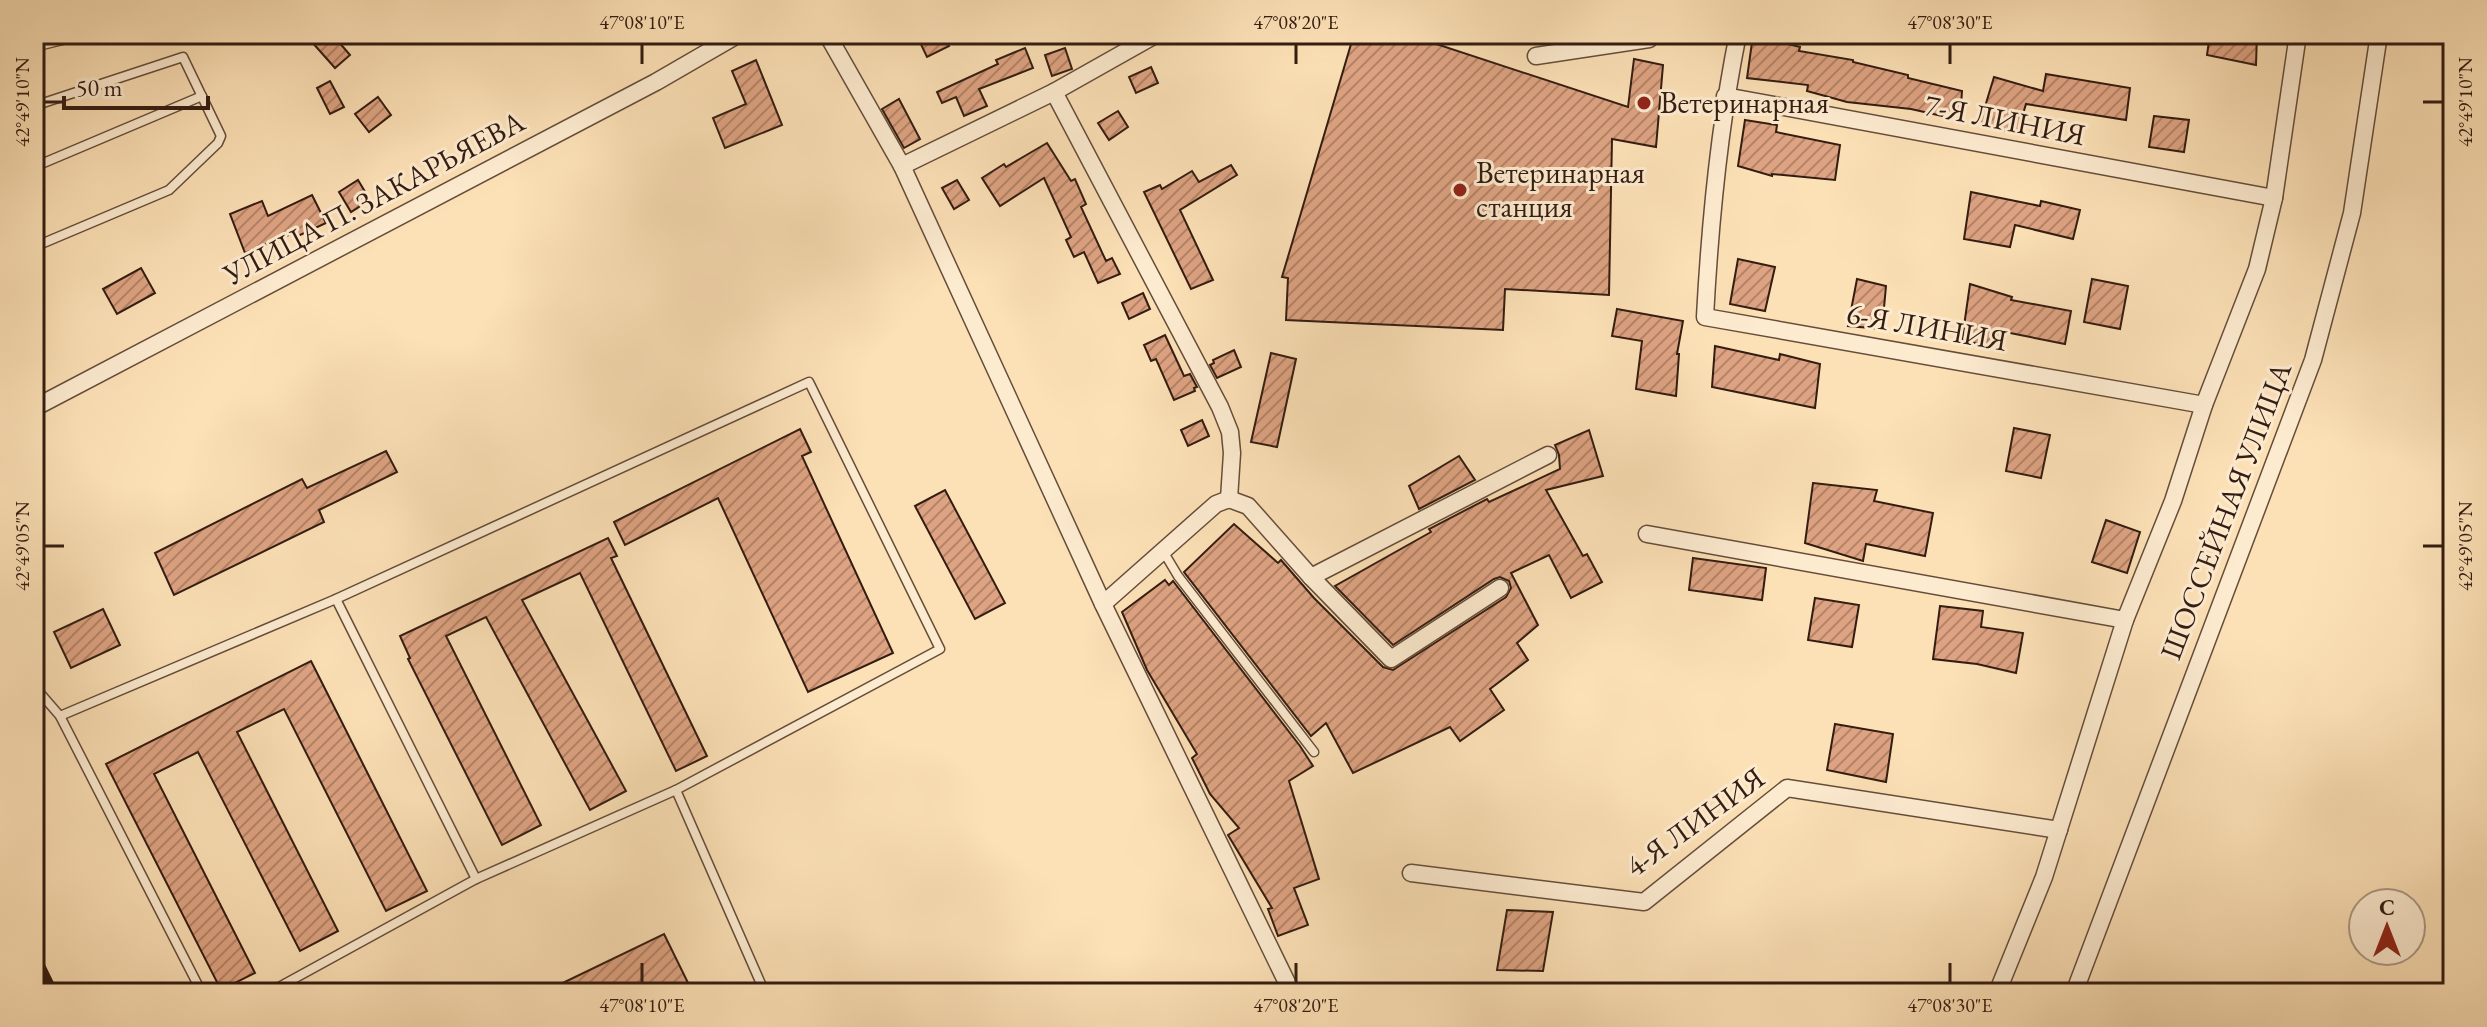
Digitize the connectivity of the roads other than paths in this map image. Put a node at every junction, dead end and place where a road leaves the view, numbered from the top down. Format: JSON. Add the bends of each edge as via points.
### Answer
{"nodes":[{"id":1,"x":87,"y":34,"type":"edge"},
{"id":2,"x":739,"y":34,"type":"edge"},
{"id":3,"x":827,"y":34,"type":"edge"},
{"id":4,"x":1157,"y":34,"type":"edge"},
{"id":5,"x":1738,"y":34,"type":"edge"},
{"id":6,"x":2298,"y":34,"type":"edge"},
{"id":7,"x":2379,"y":34,"type":"edge"},
{"id":8,"x":1647,"y":36,"type":"edge"},
{"id":9,"x":34,"y":47,"type":"edge"},
{"id":10,"x":1536,"y":56,"type":"dead end"},
{"id":11,"x":1054,"y":92,"type":"junction"},
{"id":12,"x":202,"y":96,"type":"junction"},
{"id":13,"x":1725,"y":96,"type":"junction"},
{"id":14,"x":34,"y":106,"type":"edge"},
{"id":15,"x":902,"y":166,"type":"junction"},
{"id":16,"x":34,"y":167,"type":"edge"},
{"id":17,"x":2274,"y":198,"type":"junction"},
{"id":18,"x":34,"y":247,"type":"edge"},
{"id":19,"x":2204,"y":405,"type":"junction"},
{"id":20,"x":34,"y":408,"type":"edge"},
{"id":21,"x":1548,"y":455,"type":"dead end"},
{"id":22,"x":1229,"y":499,"type":"junction"},
{"id":23,"x":1647,"y":534,"type":"dead end"},
{"id":24,"x":1163,"y":551,"type":"junction"},
{"id":25,"x":1311,"y":577,"type":"junction"},
{"id":26,"x":1500,"y":588,"type":"dead end"},
{"id":27,"x":336,"y":599,"type":"junction"},
{"id":28,"x":1103,"y":604,"type":"junction"},
{"id":29,"x":2125,"y":620,"type":"junction"},
{"id":30,"x":34,"y":686,"type":"edge"},
{"id":31,"x":60,"y":716,"type":"junction"},
{"id":32,"x":1314,"y":752,"type":"dead end"},
{"id":33,"x":676,"y":790,"type":"junction"},
{"id":34,"x":2059,"y":830,"type":"junction"},
{"id":35,"x":1411,"y":873,"type":"dead end"},
{"id":36,"x":476,"y":879,"type":"junction"},
{"id":37,"x":202,"y":993,"type":"edge"},
{"id":38,"x":268,"y":993,"type":"edge"},
{"id":39,"x":765,"y":993,"type":"edge"},
{"id":40,"x":1292,"y":993,"type":"edge"},
{"id":41,"x":1997,"y":993,"type":"edge"},
{"id":42,"x":2074,"y":993,"type":"edge"}],
"edges":[{"from":1,"to":9,"type":"lane"},
{"from":2,"to":20,"type":"street","name":"УЛИЦА П. ЗАКАРЬЯЕВА"},
{"from":3,"to":15,"type":"street"},
{"from":4,"to":11,"type":"street"},
{"from":5,"to":13,"type":"street"},
{"from":6,"to":17,"type":"street"},
{"from":7,"to":42,"type":"street","name":"ШОССЕЙНАЯ УЛИЦА","via":[[2352,213],[2313,360]]},
{"from":8,"to":10,"type":"street"},
{"from":11,"to":15,"type":"street"},
{"from":11,"to":22,"type":"street","via":[[1225,419],[1232,453]]},
{"from":12,"to":14,"type":"lane","via":[[183,57]]},
{"from":12,"to":16,"type":"lane"},
{"from":12,"to":18,"type":"lane","via":[[221,136],[169,190]]},
{"from":13,"to":17,"type":"street","name":"7-Я ЛИНИЯ"},
{"from":13,"to":19,"type":"street","name":"6-Я ЛИНИЯ","via":[[1705,317]]},
{"from":15,"to":28,"type":"street"},
{"from":17,"to":19,"type":"street","via":[[2257,269]]},
{"from":19,"to":29,"type":"street","via":[[2173,501]]},
{"from":21,"to":25,"type":"street"},
{"from":22,"to":24,"type":"street","via":[[1216,504]]},
{"from":22,"to":25,"type":"street","via":[[1248,506]]},
{"from":23,"to":29,"type":"street"},
{"from":24,"to":28,"type":"street"},
{"from":24,"to":32,"type":"lane"},
{"from":25,"to":26,"type":"street","via":[[1391,659]]},
{"from":27,"to":31,"type":"lane"},
{"from":27,"to":33,"type":"lane","via":[[809,382],[940,649]]},
{"from":27,"to":36,"type":"lane"},
{"from":28,"to":40,"type":"street"},
{"from":29,"to":34,"type":"street"},
{"from":30,"to":31,"type":"lane"},
{"from":31,"to":37,"type":"lane"},
{"from":33,"to":36,"type":"lane"},
{"from":33,"to":39,"type":"lane"},
{"from":34,"to":35,"type":"street","name":"4-Я ЛИНИЯ","via":[[1787,788],[1644,902]]},
{"from":34,"to":41,"type":"street"},
{"from":36,"to":38,"type":"lane"}]}
